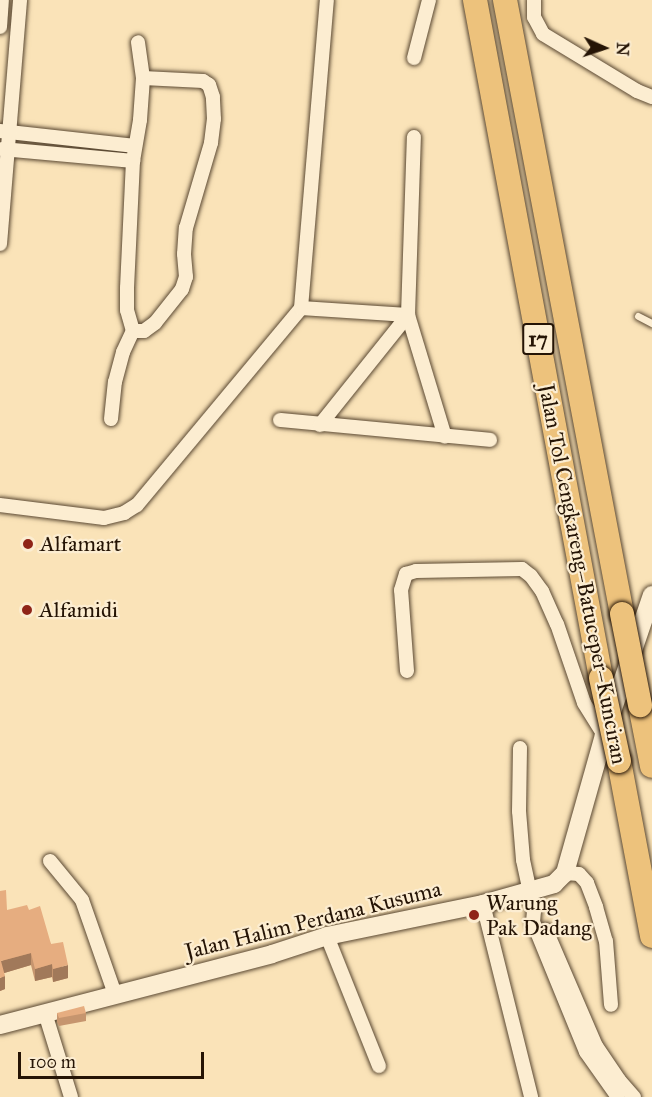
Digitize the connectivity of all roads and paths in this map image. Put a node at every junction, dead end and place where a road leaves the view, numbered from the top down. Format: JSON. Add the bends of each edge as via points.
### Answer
{"nodes":[{"id":1,"x":2,"y":0,"type":"edge"},
{"id":2,"x":20,"y":0,"type":"edge"},
{"id":3,"x":327,"y":0,"type":"edge"},
{"id":4,"x":429,"y":0,"type":"edge"},
{"id":5,"x":475,"y":0,"type":"edge"},
{"id":6,"x":505,"y":0,"type":"edge"},
{"id":7,"x":534,"y":0,"type":"edge"},
{"id":8,"x":0,"y":27,"type":"edge"},
{"id":9,"x":138,"y":42,"type":"dead end"},
{"id":10,"x":414,"y":58,"type":"dead end"},
{"id":11,"x":143,"y":78,"type":"junction"},
{"id":12,"x":652,"y":97,"type":"edge"},
{"id":13,"x":5,"y":131,"type":"edge"},
{"id":14,"x":414,"y":137,"type":"dead end"},
{"id":15,"x":135,"y":146,"type":"junction"},
{"id":16,"x":5,"y":149,"type":"edge"},
{"id":17,"x":133,"y":162,"type":"junction"},
{"id":18,"x":0,"y":244,"type":"edge"},
{"id":19,"x":301,"y":308,"type":"junction"},
{"id":20,"x":408,"y":315,"type":"junction"},
{"id":21,"x":638,"y":316,"type":"dead end"},
{"id":22,"x":652,"y":323,"type":"edge"},
{"id":23,"x":133,"y":331,"type":"junction"},
{"id":24,"x":111,"y":420,"type":"dead end"},
{"id":25,"x":280,"y":420,"type":"dead end"},
{"id":26,"x":320,"y":425,"type":"junction"},
{"id":27,"x":445,"y":437,"type":"junction"},
{"id":28,"x":490,"y":440,"type":"dead end"},
{"id":29,"x":0,"y":505,"type":"edge"},
{"id":30,"x":652,"y":595,"type":"edge"},
{"id":31,"x":407,"y":671,"type":"dead end"},
{"id":32,"x":604,"y":735,"type":"junction"},
{"id":33,"x":520,"y":748,"type":"dead end"},
{"id":34,"x":652,"y":766,"type":"edge"},
{"id":35,"x":50,"y":861,"type":"dead end"},
{"id":36,"x":565,"y":873,"type":"junction"},
{"id":37,"x":528,"y":894,"type":"junction"},
{"id":38,"x":483,"y":904,"type":"junction"},
{"id":39,"x":534,"y":911,"type":"junction"},
{"id":40,"x":327,"y":936,"type":"junction"},
{"id":41,"x":652,"y":936,"type":"edge"},
{"id":42,"x":115,"y":994,"type":"junction"},
{"id":43,"x":611,"y":1005,"type":"dead end"},
{"id":44,"x":45,"y":1013,"type":"junction"},
{"id":45,"x":0,"y":1025,"type":"edge"},
{"id":46,"x":379,"y":1066,"type":"dead end"},
{"id":47,"x":71,"y":1097,"type":"edge"},
{"id":48,"x":531,"y":1097,"type":"edge"},
{"id":49,"x":618,"y":1097,"type":"edge"},
{"id":50,"x":634,"y":1097,"type":"edge"}],
"edges":[{"from":1,"to":8,"type":"street"},
{"from":2,"to":13,"type":"street"},
{"from":3,"to":19,"type":"street"},
{"from":4,"to":10,"type":"street"},
{"from":5,"to":41,"type":"highway","name":"Jalan Tol Cengkareng–Batuceper–Kunciran","number":"17","bridge":true},
{"from":6,"to":34,"type":"highway","name":"Jalan Tol Cengkareng–Batuceper–Kunciran","number":"17","bridge":true},
{"from":7,"to":12,"type":"street","via":[[534,17],[543,34]]},
{"from":9,"to":11,"type":"street"},
{"from":11,"to":15,"type":"street"},
{"from":11,"to":23,"type":"street","via":[[203,81],[213,97],[214,119],[211,143],[186,228],[186,277],[182,289],[150,328]]},
{"from":13,"to":15,"type":"street"},
{"from":13,"to":16,"type":"street"},
{"from":14,"to":20,"type":"street"},
{"from":15,"to":17,"type":"street"},
{"from":16,"to":17,"type":"street"},
{"from":16,"to":18,"type":"street"},
{"from":17,"to":23,"type":"street","via":[[127,310]]},
{"from":19,"to":20,"type":"street"},
{"from":19,"to":29,"type":"street","via":[[137,505],[104,518]]},
{"from":20,"to":26,"type":"street"},
{"from":20,"to":27,"type":"street"},
{"from":21,"to":22,"type":"lane"},
{"from":23,"to":24,"type":"street","via":[[115,382]]},
{"from":25,"to":26,"type":"street"},
{"from":26,"to":27,"type":"street"},
{"from":27,"to":28,"type":"street"},
{"from":30,"to":32,"type":"main road"},
{"from":31,"to":32,"type":"street","via":[[401,590],[406,574],[522,569],[542,591],[584,703]]},
{"from":32,"to":36,"type":"main road"},
{"from":33,"to":37,"type":"street","via":[[519,811]]},
{"from":35,"to":42,"type":"street","via":[[82,900]]},
{"from":36,"to":37,"type":"main road","name":"Jalan Halim Perdana Kusuma","via":[[554,884]]},
{"from":36,"to":43,"type":"street","via":[[579,874],[596,907],[606,941]]},
{"from":37,"to":38,"type":"main road","name":"Jalan Halim Perdana Kusuma"},
{"from":37,"to":39,"type":"street"},
{"from":38,"to":40,"type":"main road","name":"Jalan Halim Perdana Kusuma"},
{"from":38,"to":48,"type":"street"},
{"from":39,"to":49,"type":"street","via":[[533,922],[586,1052]]},
{"from":39,"to":50,"type":"street","via":[[542,919],[596,1046]]},
{"from":40,"to":42,"type":"main road","name":"Jalan Halim Perdana Kusuma"},
{"from":40,"to":46,"type":"street"},
{"from":42,"to":44,"type":"main road","name":"Jalan Halim Perdana Kusuma"},
{"from":44,"to":45,"type":"main road","name":"Jalan Halim Perdana Kusuma"},
{"from":44,"to":47,"type":"street"}]}
